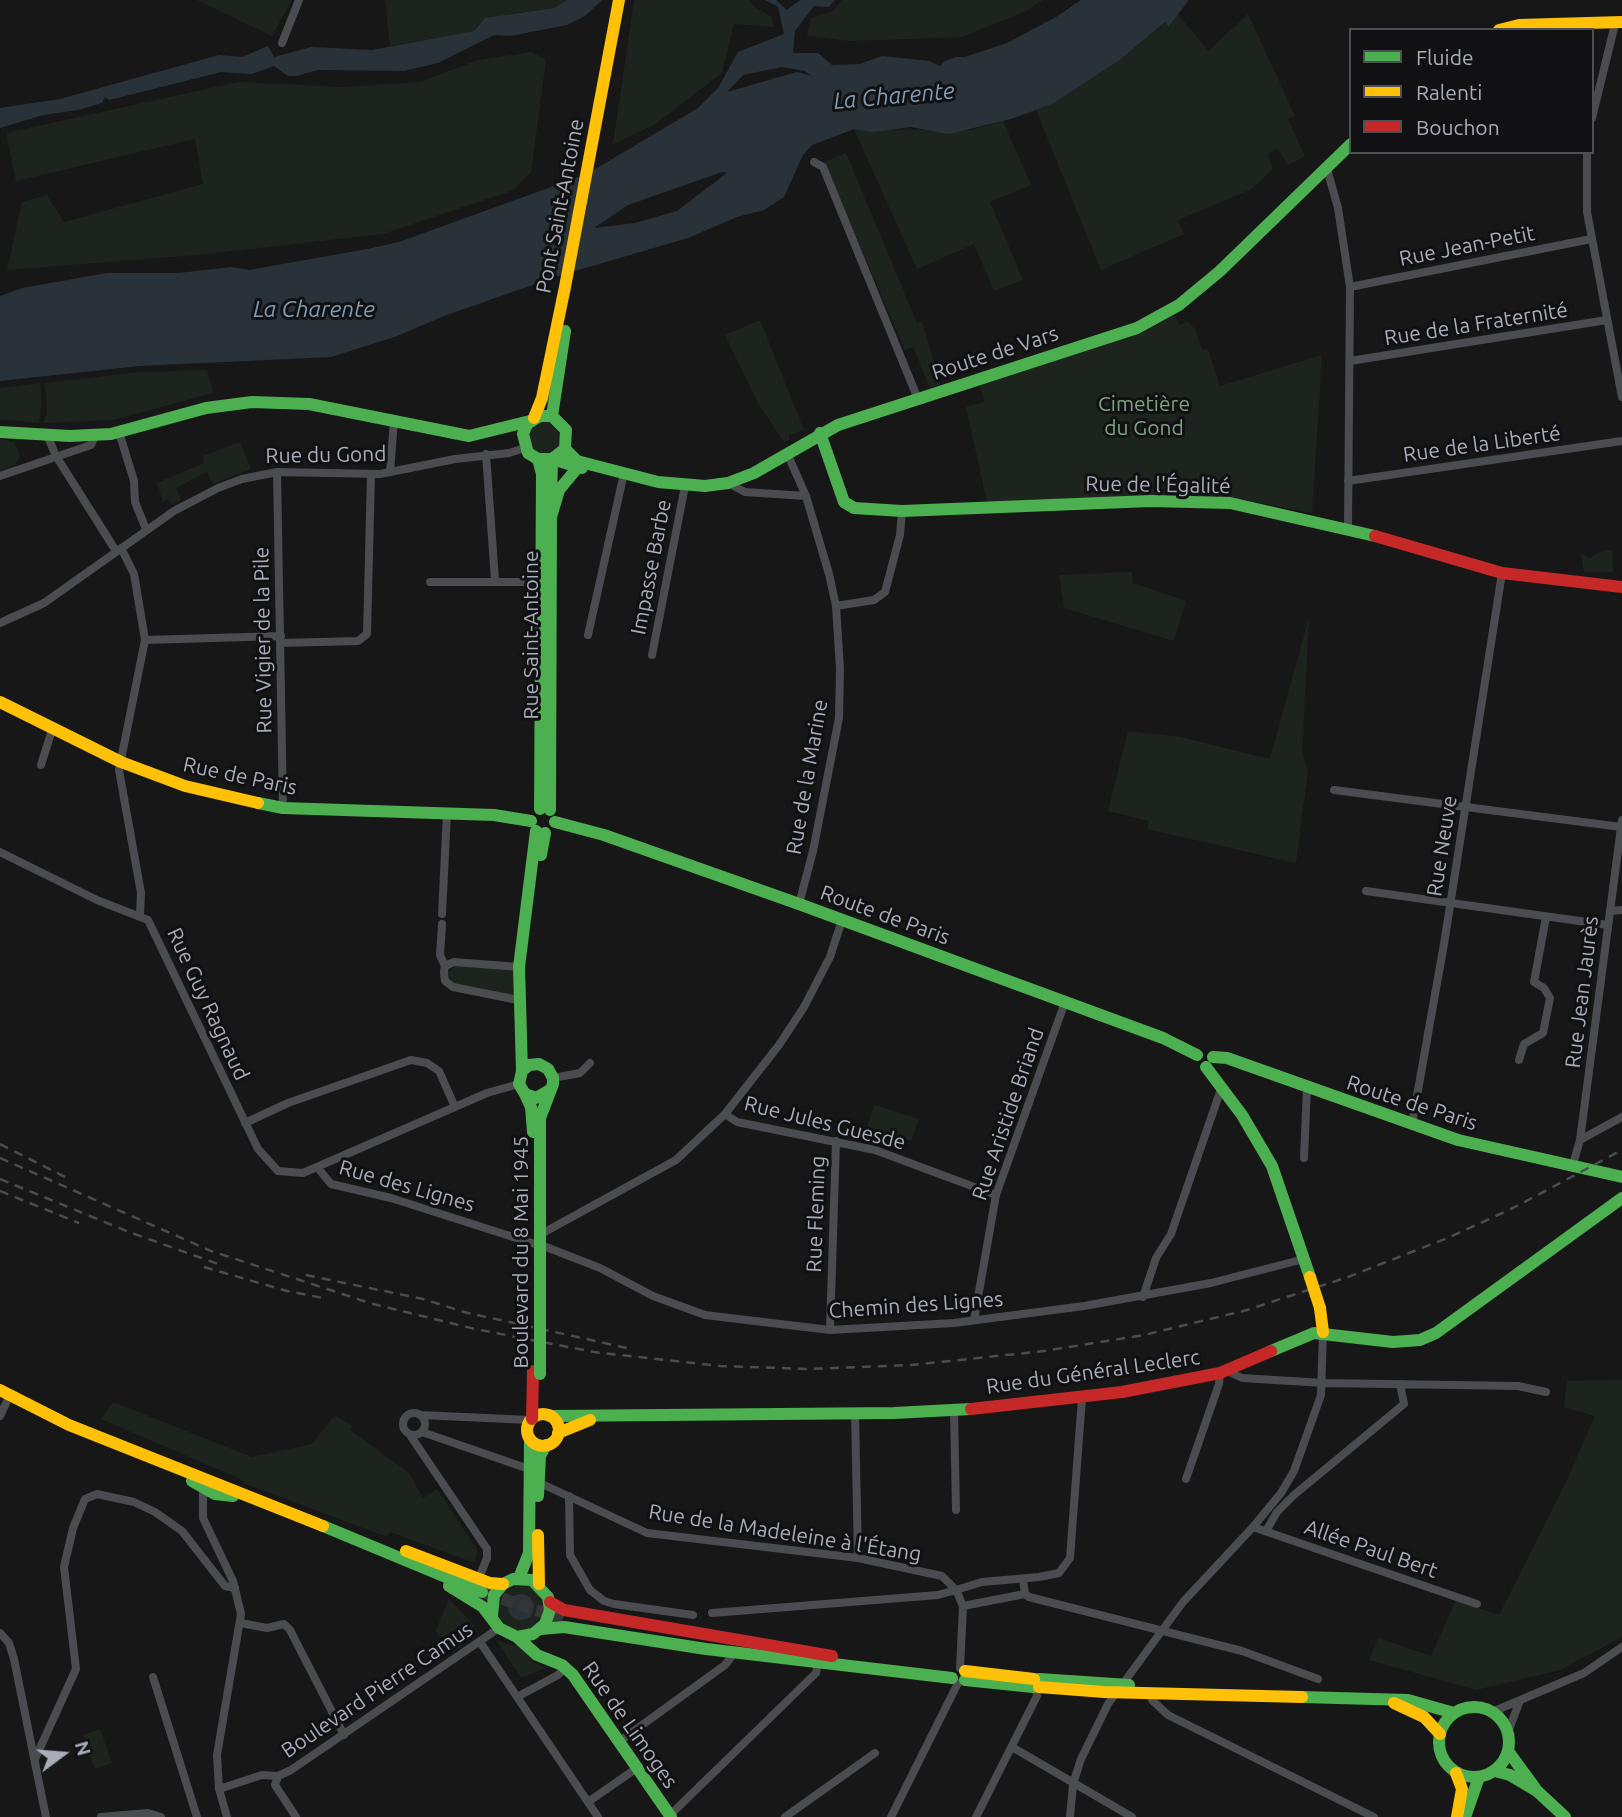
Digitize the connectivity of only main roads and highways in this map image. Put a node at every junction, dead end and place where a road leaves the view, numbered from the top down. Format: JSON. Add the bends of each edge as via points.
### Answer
{"nodes":[{"id":1,"x":619,"y":0,"type":"edge"},
{"id":2,"x":626,"y":0,"type":"edge"},
{"id":3,"x":1618,"y":23,"type":"edge"},
{"id":4,"x":1508,"y":28,"type":"edge"},
{"id":5,"x":1349,"y":146,"type":"edge"},
{"id":6,"x":548,"y":398,"type":"junction"},
{"id":7,"x":552,"y":416,"type":"junction"},
{"id":8,"x":532,"y":419,"type":"junction"},
{"id":9,"x":504,"y":426,"type":"junction"},
{"id":10,"x":0,"y":432,"type":"edge"},
{"id":11,"x":820,"y":433,"type":"junction"},
{"id":12,"x":524,"y":441,"type":"junction"},
{"id":13,"x":565,"y":449,"type":"junction"},
{"id":14,"x":538,"y":459,"type":"junction"},
{"id":15,"x":552,"y":459,"type":"junction"},
{"id":16,"x":578,"y":467,"type":"junction"},
{"id":17,"x":600,"y":468,"type":"junction"},
{"id":18,"x":551,"y":517,"type":"junction"},
{"id":19,"x":1622,"y":587,"type":"edge"},
{"id":20,"x":0,"y":702,"type":"edge"},
{"id":21,"x":548,"y":814,"type":"junction"},
{"id":22,"x":537,"y":828,"type":"junction"},
{"id":23,"x":1209,"y":1062,"type":"junction"},
{"id":24,"x":544,"y":1066,"type":"junction"},
{"id":25,"x":522,"y":1083,"type":"junction"},
{"id":26,"x":552,"y":1084,"type":"junction"},
{"id":27,"x":1603,"y":1175,"type":"junction"},
{"id":28,"x":1622,"y":1177,"type":"edge"},
{"id":29,"x":538,"y":1186,"type":"junction"},
{"id":30,"x":1622,"y":1187,"type":"edge"},
{"id":31,"x":1622,"y":1198,"type":"edge"},
{"id":32,"x":1323,"y":1332,"type":"junction"},
{"id":33,"x":536,"y":1372,"type":"junction"},
{"id":34,"x":4,"y":1398,"type":"edge"},
{"id":35,"x":547,"y":1415,"type":"junction"},
{"id":36,"x":599,"y":1416,"type":"junction"},
{"id":37,"x":531,"y":1420,"type":"junction"},
{"id":38,"x":69,"y":1424,"type":"junction"},
{"id":39,"x":558,"y":1433,"type":"junction"},
{"id":40,"x":530,"y":1439,"type":"junction"},
{"id":41,"x":546,"y":1446,"type":"junction"},
{"id":42,"x":298,"y":1519,"type":"junction"},
{"id":43,"x":519,"y":1578,"type":"junction"},
{"id":44,"x":503,"y":1584,"type":"junction"},
{"id":45,"x":539,"y":1584,"type":"junction"},
{"id":46,"x":550,"y":1602,"type":"junction"},
{"id":47,"x":492,"y":1615,"type":"junction"},
{"id":48,"x":563,"y":1619,"type":"tunnel mouth"},
{"id":49,"x":539,"y":1631,"type":"junction"},
{"id":50,"x":517,"y":1637,"type":"junction"},
{"id":51,"x":736,"y":1646,"type":"junction"},
{"id":52,"x":552,"y":1661,"type":"junction"},
{"id":53,"x":959,"y":1675,"type":"junction"},
{"id":54,"x":1121,"y":1688,"type":"junction"},
{"id":55,"x":1220,"y":1693,"type":"junction"},
{"id":56,"x":1390,"y":1702,"type":"junction"},
{"id":57,"x":1454,"y":1713,"type":"junction"},
{"id":58,"x":1440,"y":1734,"type":"junction"},
{"id":59,"x":1508,"y":1751,"type":"junction"},
{"id":60,"x":1495,"y":1771,"type":"junction"},
{"id":61,"x":1456,"y":1773,"type":"junction"},
{"id":62,"x":1479,"y":1777,"type":"junction"},
{"id":63,"x":1537,"y":1791,"type":"junction"},
{"id":64,"x":671,"y":1816,"type":"edge"},
{"id":65,"x":1457,"y":1817,"type":"edge"},
{"id":66,"x":1465,"y":1817,"type":"edge"},
{"id":67,"x":1565,"y":1817,"type":"edge"}],
"edges":[{"from":1,"to":6,"type":"main road","name":"Pont Saint-Antoine"},
{"from":2,"to":6,"type":"main road","name":"Pont Saint-Antoine"},
{"from":3,"to":4,"type":"main road"},
{"from":5,"to":11,"type":"main road","name":"Route de Vars","via":[[1220,271],[1148,323]]},
{"from":6,"to":7,"type":"main road","name":"Pont Saint-Antoine"},
{"from":6,"to":8,"type":"main road","name":"Pont Saint-Antoine"},
{"from":7,"to":8,"type":"main road"},
{"from":7,"to":13,"type":"main road","via":[[566,430]]},
{"from":8,"to":9,"type":"main road"},
{"from":8,"to":12,"type":"main road"},
{"from":9,"to":10,"type":"main road","via":[[469,436],[309,404],[247,402],[95,436]]},
{"from":9,"to":12,"type":"main road"},
{"from":11,"to":17,"type":"main road","name":"Route de Vars","via":[[729,483],[685,486]]},
{"from":11,"to":19,"type":"main road","name":"Rue de l'Égalité","via":[[844,502],[854,508],[902,511],[1152,500],[1224,503],[1348,528],[1502,573]]},
{"from":12,"to":14,"type":"main road"},
{"from":13,"to":15,"type":"main road"},
{"from":13,"to":17,"type":"main road","name":"Route de Vars","via":[[577,461]]},
{"from":14,"to":15,"type":"main road"},
{"from":14,"to":21,"type":"main road","name":"Rue Saint-Antoine","via":[[542,474],[540,582]]},
{"from":15,"to":16,"type":"main road","name":"Route de Vars"},
{"from":15,"to":18,"type":"main road"},
{"from":16,"to":17,"type":"main road","name":"Route de Vars"},
{"from":16,"to":18,"type":"main road","name":"Rue Saint-Antoine","via":[[559,490]]},
{"from":18,"to":21,"type":"main road","name":"Rue Saint-Antoine"},
{"from":20,"to":22,"type":"main road","name":"Rue de Paris","via":[[121,762],[185,786],[283,808],[447,813]]},
{"from":21,"to":22,"type":"main road"},
{"from":21,"to":22,"type":"main road","via":[[533,813]]},
{"from":21,"to":23,"type":"main road","name":"Route de Paris","via":[[1163,1038],[1197,1055],[1207,1050]]},
{"from":22,"to":24,"type":"main road","via":[[526,1013],[530,1049]]},
{"from":22,"to":25,"type":"main road","name":"Boulevard du 8 Mai 1945","via":[[519,967]]},
{"from":23,"to":27,"type":"main road","name":"Route de Paris","via":[[1227,1059],[1458,1140]]},
{"from":23,"to":32,"type":"main road","bridge":true,"via":[[1221,1089],[1272,1166],[1320,1308]]},
{"from":24,"to":25,"type":"main road","via":[[529,1065]]},
{"from":24,"to":26,"type":"main road"},
{"from":25,"to":26,"type":"main road","via":[[536,1098]]},
{"from":25,"to":29,"type":"main road","name":"Boulevard du 8 Mai 1945","via":[[532,1113]]},
{"from":26,"to":29,"type":"main road","name":"Boulevard du 8 Mai 1945","via":[[541,1113]]},
{"from":27,"to":28,"type":"main road","name":"Route de Paris"},
{"from":27,"to":30,"type":"main road","name":"Route de Paris"},
{"from":29,"to":33,"type":"main road","name":"Boulevard du 8 Mai 1945"},
{"from":31,"to":32,"type":"main road","name":"Rue du Général Leclerc","via":[[1436,1334],[1407,1343]]},
{"from":32,"to":36,"type":"main road","name":"Rue du Général Leclerc","via":[[1223,1372],[1082,1398],[954,1410]]},
{"from":33,"to":35,"type":"main road","name":"Boulevard du 8 Mai 1945"},
{"from":33,"to":37,"type":"main road","name":"Boulevard du 8 Mai 1945"},
{"from":34,"to":38,"type":"main road"},
{"from":34,"to":38,"type":"main road"},
{"from":35,"to":36,"type":"main road","name":"Rue du Général Leclerc"},
{"from":35,"to":37,"type":"main road"},
{"from":35,"to":39,"type":"main road","via":[[556,1423]]},
{"from":36,"to":39,"type":"main road"},
{"from":37,"to":40,"type":"main road"},
{"from":38,"to":42,"type":"main road"},
{"from":39,"to":41,"type":"main road"},
{"from":40,"to":41,"type":"main road"},
{"from":40,"to":43,"type":"main road","via":[[529,1553]]},
{"from":41,"to":45,"type":"main road","via":[[540,1456],[538,1482]]},
{"from":42,"to":44,"type":"main road","via":[[480,1585]]},
{"from":42,"to":47,"type":"main road","via":[[459,1591]]},
{"from":43,"to":44,"type":"main road"},
{"from":43,"to":45,"type":"main road"},
{"from":44,"to":47,"type":"main road","via":[[494,1595]]},
{"from":45,"to":46,"type":"main road"},
{"from":46,"to":49,"type":"main road","via":[[549,1617]]},
{"from":46,"to":51,"type":"main road","via":[[564,1610]]},
{"from":47,"to":50,"type":"main road","via":[[499,1628]]},
{"from":48,"to":51,"type":"main road"},
{"from":49,"to":50,"type":"main road"},
{"from":49,"to":51,"type":"main road","via":[[565,1627]]},
{"from":49,"to":52,"type":"main road","name":"Rue de Limoges","via":[[541,1651]]},
{"from":50,"to":52,"type":"main road","name":"Rue de Limoges"},
{"from":51,"to":53,"type":"main road"},
{"from":51,"to":53,"type":"main road","via":[[816,1669]]},
{"from":52,"to":64,"type":"main road","name":"Rue de Limoges","via":[[565,1667]]},
{"from":53,"to":54,"type":"main road"},
{"from":54,"to":55,"type":"main road"},
{"from":54,"to":55,"type":"main road","via":[[1150,1693]]},
{"from":55,"to":56,"type":"main road"},
{"from":56,"to":57,"type":"main road","via":[[1422,1702]]},
{"from":56,"to":58,"type":"main road","via":[[1424,1717]]},
{"from":57,"to":58,"type":"main road"},
{"from":57,"to":59,"type":"main road","via":[[1473,1707],[1492,1712],[1508,1732]]},
{"from":58,"to":61,"type":"main road","via":[[1442,1756]]},
{"from":59,"to":60,"type":"main road"},
{"from":59,"to":63,"type":"main road"},
{"from":60,"to":62,"type":"main road"},
{"from":60,"to":63,"type":"main road"},
{"from":61,"to":62,"type":"main road"},
{"from":61,"to":65,"type":"main road","via":[[1462,1789]]},
{"from":62,"to":66,"type":"main road"},
{"from":63,"to":67,"type":"main road"}]}
